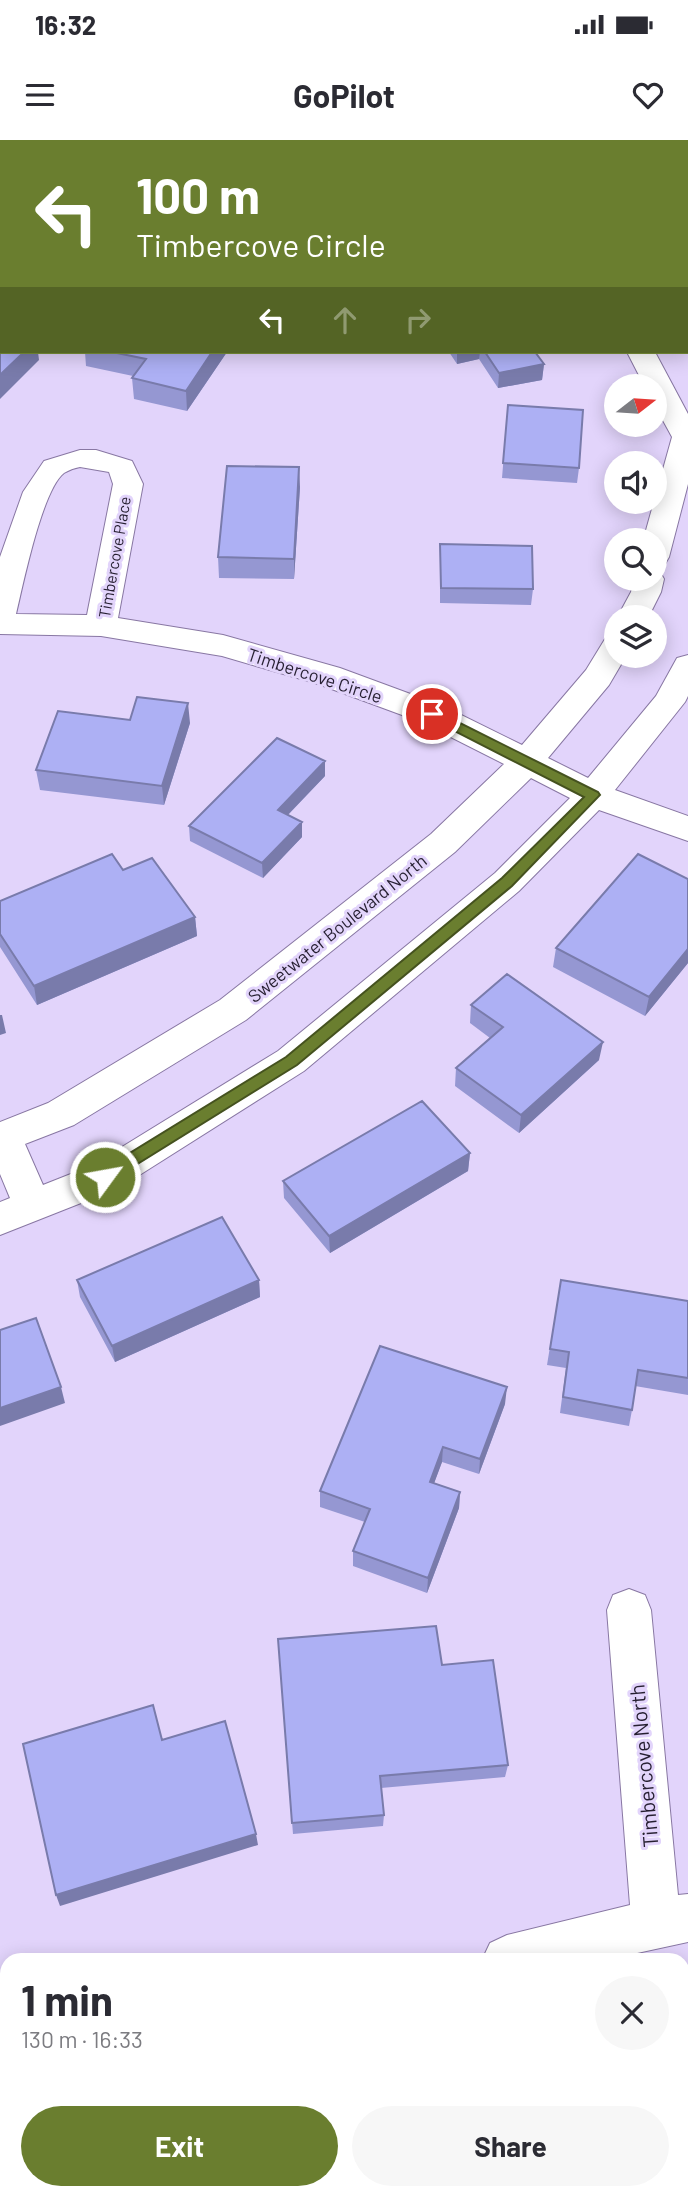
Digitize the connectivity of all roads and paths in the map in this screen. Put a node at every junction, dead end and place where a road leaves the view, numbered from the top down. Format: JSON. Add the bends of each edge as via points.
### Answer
{"nodes":[{"id":1,"x":642,"y":354,"type":"edge"},
{"id":2,"x":678,"y":496,"type":"edge"},
{"id":3,"x":665,"y":528,"type":"edge"},
{"id":4,"x":0,"y":614,"type":"edge"},
{"id":5,"x":0,"y":624,"type":"edge"},
{"id":6,"x":101,"y":626,"type":"junction"},
{"id":7,"x":688,"y":666,"type":"edge"},
{"id":8,"x":604,"y":667,"type":"edge"},
{"id":9,"x":527,"y":762,"type":"junction"},
{"id":10,"x":593,"y":795,"type":"junction"},
{"id":11,"x":688,"y":829,"type":"edge"},
{"id":12,"x":1,"y":1138,"type":"edge"},
{"id":13,"x":17,"y":1212,"type":"edge"},
{"id":14,"x":629,"y":1610,"type":"dead end"},
{"id":15,"x":672,"y":1920,"type":"edge"},
{"id":16,"x":536,"y":1953,"type":"edge"}],
"edges":[{"from":1,"to":2,"type":"street","via":[[686,438]]},
{"from":2,"to":3,"type":"street"},
{"from":4,"to":6,"type":"street","name":"Timbercove Place","via":[[37,489],[52,468],[76,458],[100,458],[122,467],[128,484]]},
{"from":5,"to":6,"type":"street","name":"Timbercove Circle"},
{"from":6,"to":9,"type":"street","name":"Timbercove Circle","via":[[223,646],[329,676],[432,714]]},
{"from":7,"to":10,"type":"street","via":[[669,702]]},
{"from":8,"to":9,"type":"street","name":"Sweetwater Boulevard North"},
{"from":9,"to":10,"type":"street","name":"Timbercove Circle"},
{"from":9,"to":12,"type":"street","name":"Sweetwater Boulevard North","via":[[443,843],[233,1010],[61,1114]]},
{"from":10,"to":11,"type":"street","name":"Timbercove Circle"},
{"from":10,"to":13,"type":"street","via":[[507,882],[291,1061],[105,1177]]},
{"from":12,"to":13,"type":"street"},
{"from":14,"to":15,"type":"street","name":"Timbercove North"},
{"from":15,"to":16,"type":"street"}]}
